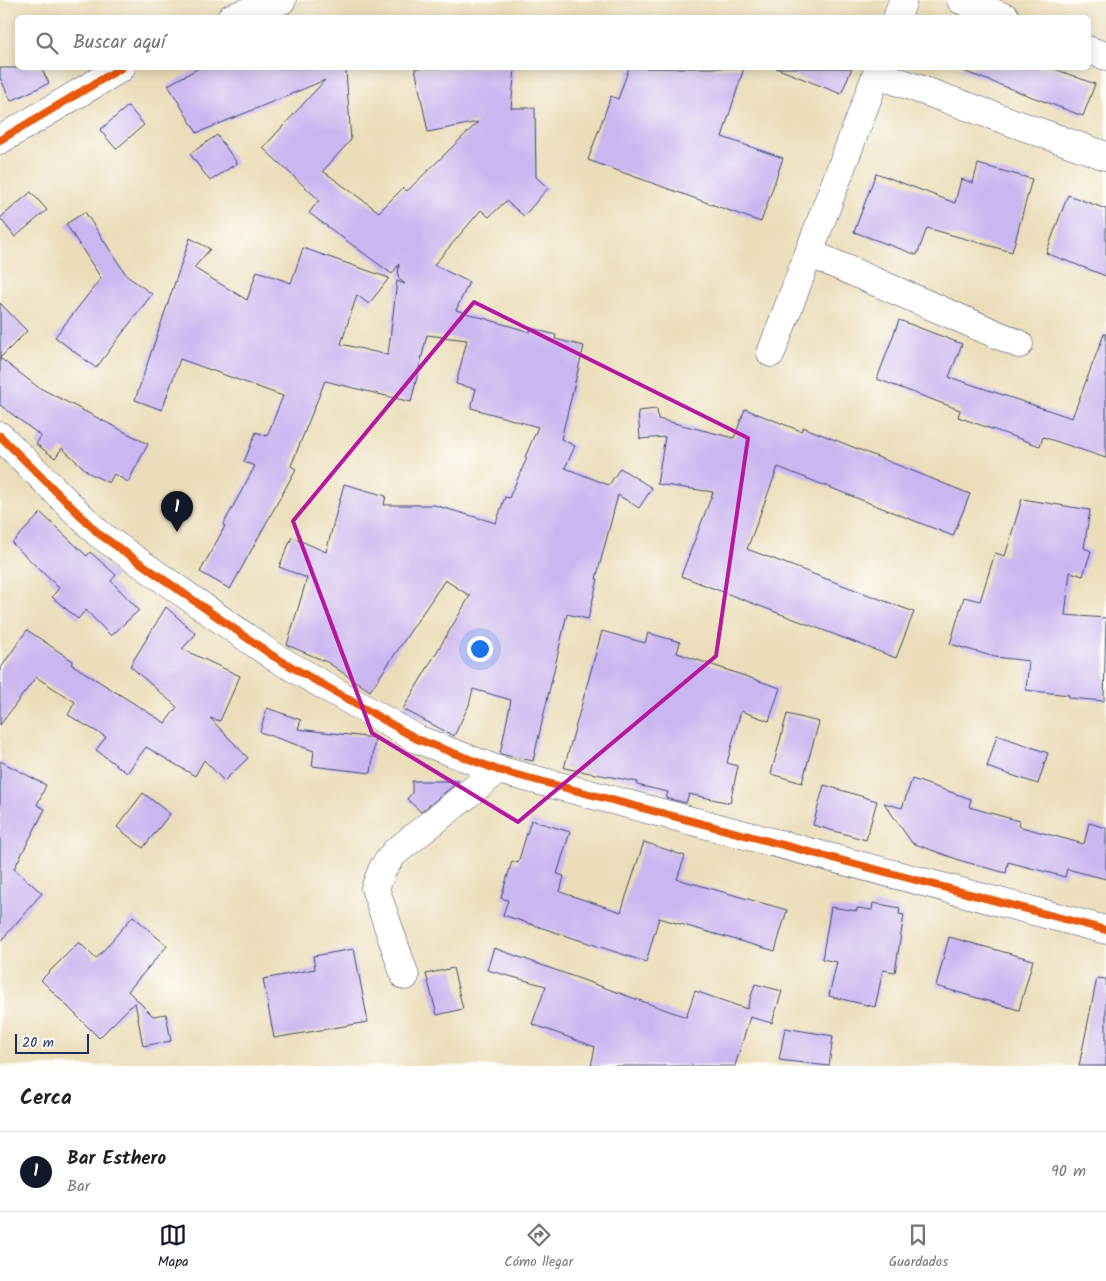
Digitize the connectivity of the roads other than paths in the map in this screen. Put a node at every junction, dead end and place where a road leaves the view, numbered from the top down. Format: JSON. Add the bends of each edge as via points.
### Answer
{"nodes":[{"id":1,"x":282,"y":0,"type":"edge"},
{"id":2,"x":903,"y":0,"type":"edge"},
{"id":3,"x":961,"y":0,"type":"edge"},
{"id":4,"x":240,"y":15,"type":"edge"},
{"id":5,"x":898,"y":15,"type":"edge"},
{"id":6,"x":998,"y":15,"type":"edge"},
{"id":7,"x":1091,"y":51,"type":"edge"},
{"id":8,"x":1106,"y":56,"type":"edge"},
{"id":9,"x":118,"y":70,"type":"edge"},
{"id":10,"x":878,"y":71,"type":"edge"},
{"id":11,"x":0,"y":140,"type":"edge"},
{"id":12,"x":1106,"y":156,"type":"edge"},
{"id":13,"x":809,"y":254,"type":"junction"},
{"id":14,"x":1019,"y":344,"type":"dead end"},
{"id":15,"x":771,"y":353,"type":"dead end"},
{"id":16,"x":0,"y":436,"type":"edge"},
{"id":17,"x":498,"y":770,"type":"junction"},
{"id":18,"x":1106,"y":930,"type":"edge"},
{"id":19,"x":405,"y":976,"type":"dead end"}],
"edges":[{"from":1,"to":4,"type":"street"},
{"from":2,"to":5,"type":"street"},
{"from":3,"to":6,"type":"street"},
{"from":7,"to":8,"type":"street"},
{"from":9,"to":11,"type":"street"},
{"from":10,"to":12,"type":"street"},
{"from":10,"to":13,"type":"street"},
{"from":13,"to":14,"type":"street"},
{"from":13,"to":15,"type":"street"},
{"from":16,"to":17,"type":"street","via":[[99,534],[273,656],[417,739]]},
{"from":17,"to":18,"type":"street"},
{"from":17,"to":19,"type":"street","via":[[399,848],[383,868],[375,888]]}]}
